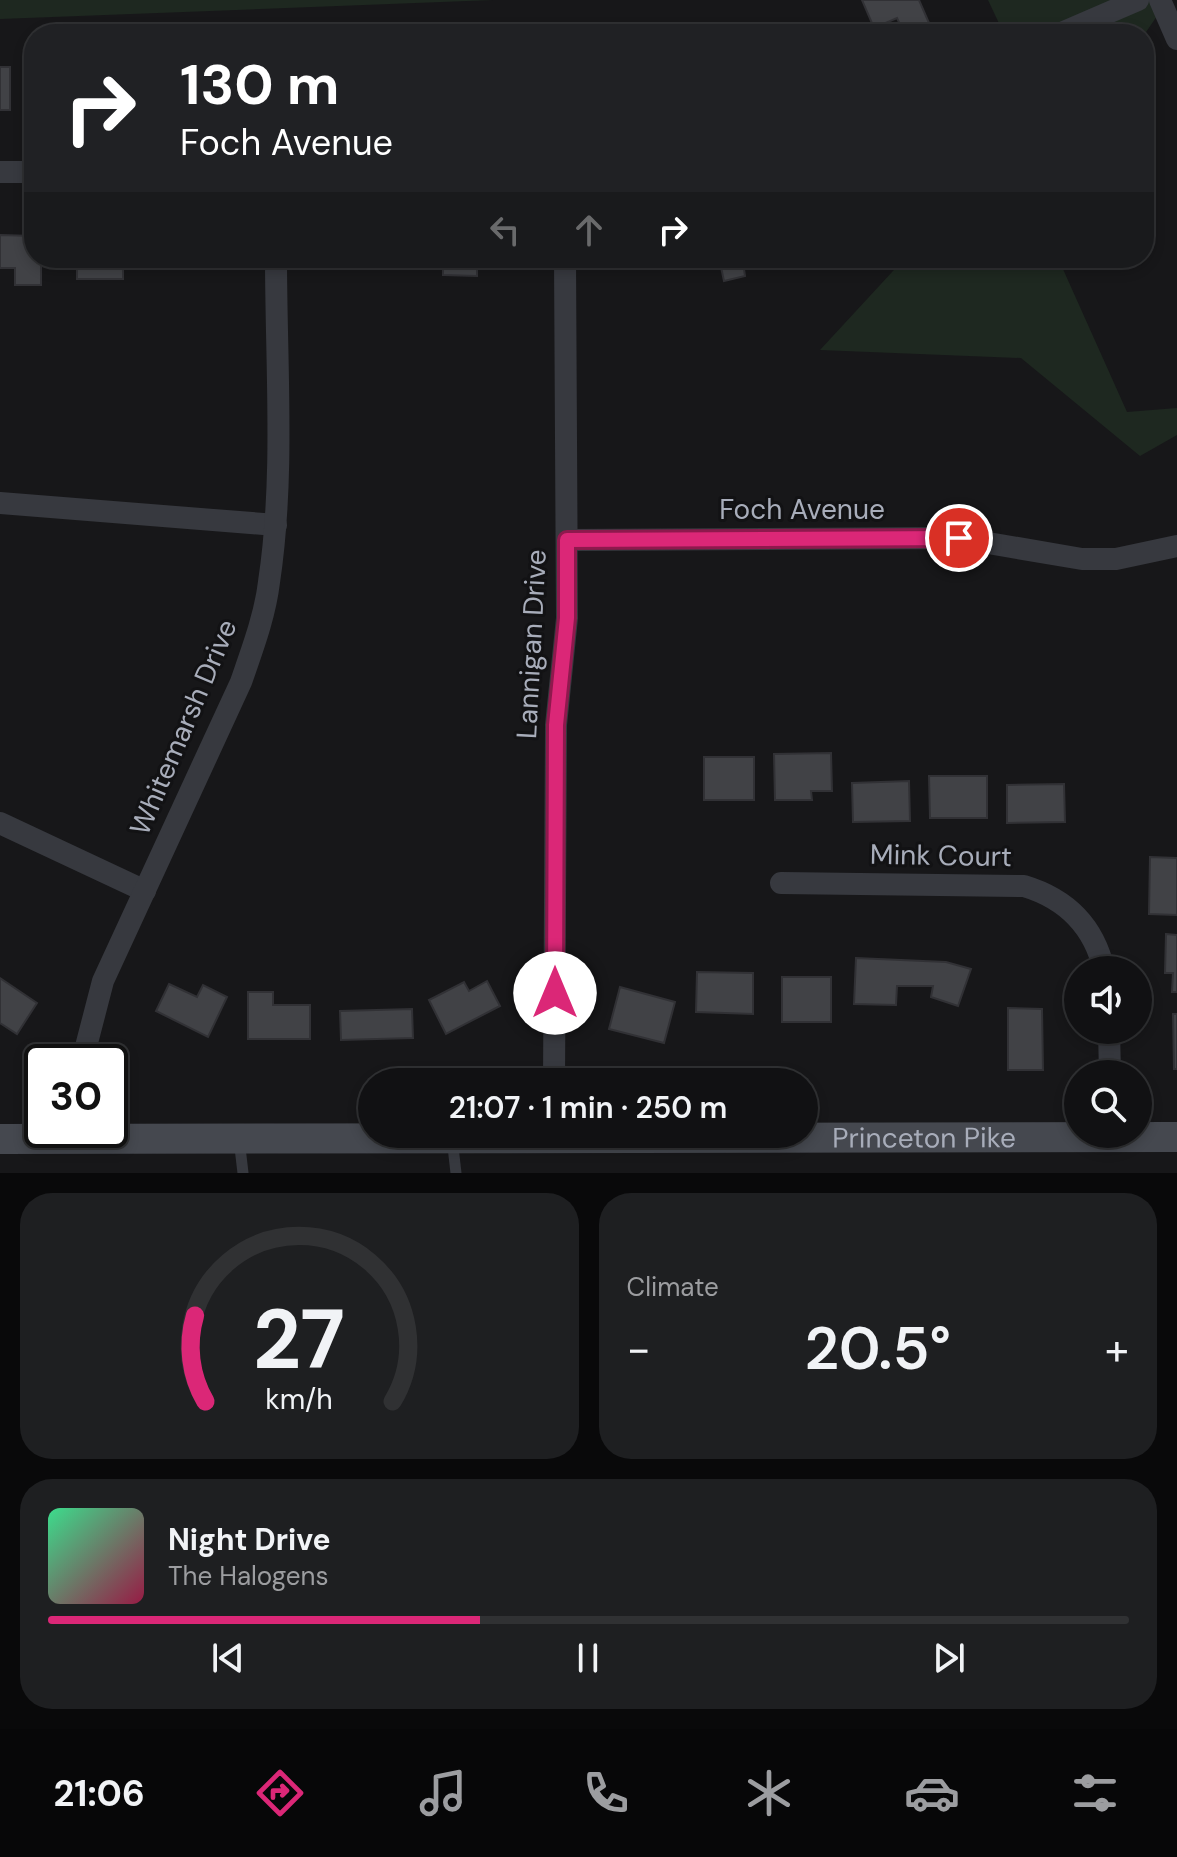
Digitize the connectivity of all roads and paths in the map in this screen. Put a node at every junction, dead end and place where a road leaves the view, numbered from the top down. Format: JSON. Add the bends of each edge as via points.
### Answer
{"nodes":[{"id":1,"x":1138,"y":0,"type":"edge"},
{"id":2,"x":1160,"y":0,"type":"edge"},
{"id":3,"x":1082,"y":24,"type":"edge"},
{"id":4,"x":1177,"y":39,"type":"edge"},
{"id":5,"x":0,"y":172,"type":"edge"},
{"id":6,"x":24,"y":172,"type":"edge"},
{"id":7,"x":276,"y":268,"type":"edge"},
{"id":8,"x":565,"y":268,"type":"edge"},
{"id":9,"x":0,"y":503,"type":"edge"},
{"id":10,"x":276,"y":525,"type":"junction"},
{"id":11,"x":567,"y":540,"type":"junction"},
{"id":12,"x":1177,"y":546,"type":"edge"},
{"id":13,"x":0,"y":823,"type":"edge"},
{"id":14,"x":781,"y":883,"type":"dead end"},
{"id":15,"x":145,"y":891,"type":"junction"},
{"id":16,"x":1101,"y":956,"type":"edge"},
{"id":17,"x":87,"y":1044,"type":"edge"},
{"id":18,"x":554,"y":1068,"type":"edge"},
{"id":19,"x":128,"y":1135,"type":"edge"},
{"id":20,"x":1064,"y":1135,"type":"edge"},
{"id":21,"x":818,"y":1136,"type":"edge"},
{"id":22,"x":1152,"y":1136,"type":"edge"},
{"id":23,"x":24,"y":1137,"type":"edge"},
{"id":24,"x":1177,"y":1137,"type":"edge"},
{"id":25,"x":239,"y":1138,"type":"junction"},
{"id":26,"x":358,"y":1138,"type":"edge"},
{"id":27,"x":0,"y":1139,"type":"edge"},
{"id":28,"x":453,"y":1148,"type":"edge"},
{"id":29,"x":243,"y":1173,"type":"edge"},
{"id":30,"x":456,"y":1173,"type":"edge"}],
"edges":[{"from":1,"to":3,"type":"street"},
{"from":2,"to":4,"type":"street"},
{"from":5,"to":6,"type":"street"},
{"from":7,"to":10,"type":"street","name":"Whitemarsh Drive"},
{"from":8,"to":11,"type":"street","name":"Lannigan Drive"},
{"from":9,"to":10,"type":"street"},
{"from":10,"to":15,"type":"street","name":"Whitemarsh Drive","via":[[269,585],[241,682]]},
{"from":11,"to":12,"type":"street","name":"Foch Avenue","via":[[959,538],[1093,559],[1146,555]]},
{"from":11,"to":18,"type":"street","name":"Lannigan Drive","via":[[567,618],[556,725]]},
{"from":13,"to":15,"type":"street"},
{"from":14,"to":16,"type":"street","name":"Mink Court","via":[[1024,886],[1067,905],[1085,924]]},
{"from":15,"to":17,"type":"street","name":"Whitemarsh Drive","via":[[103,981]]},
{"from":19,"to":25,"type":"main road","name":"Princeton Pike"},
{"from":20,"to":21,"type":"main road","name":"Princeton Pike"},
{"from":22,"to":24,"type":"main road","name":"Princeton Pike"},
{"from":23,"to":27,"type":"main road","name":"Princeton Pike"},
{"from":25,"to":26,"type":"main road","name":"Princeton Pike"},
{"from":25,"to":29,"type":"lane"},
{"from":28,"to":30,"type":"lane"}]}
